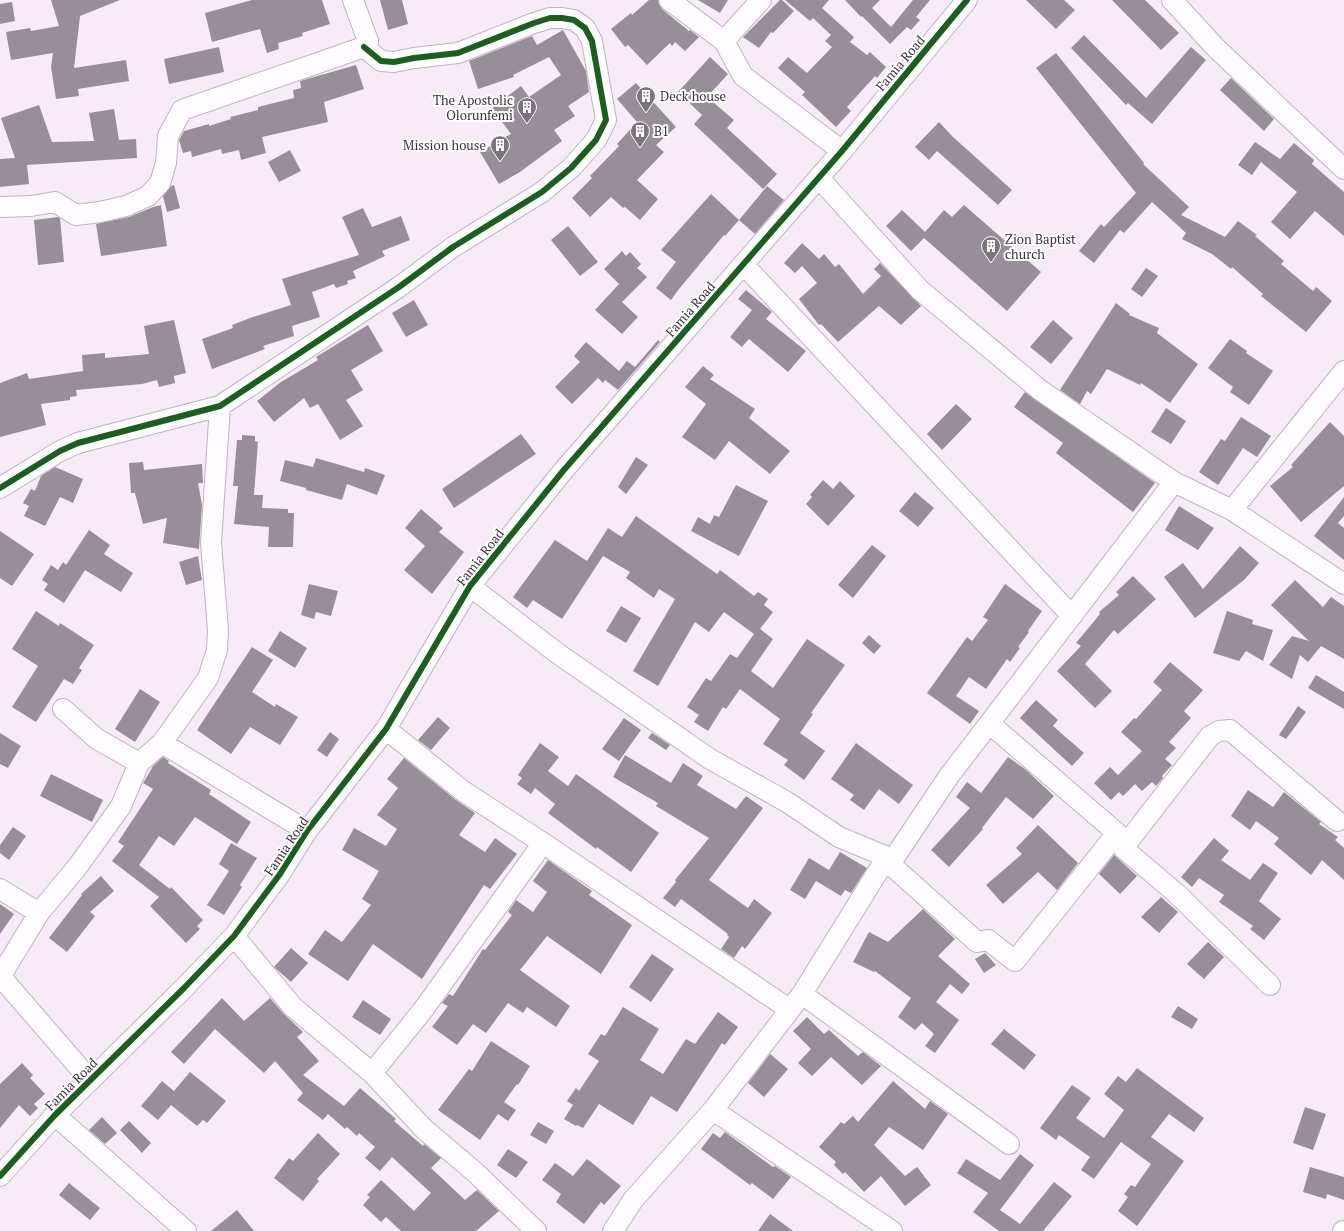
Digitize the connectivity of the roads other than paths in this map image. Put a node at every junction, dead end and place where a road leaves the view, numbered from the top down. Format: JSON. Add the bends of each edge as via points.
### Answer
{"nodes":[{"id":1,"x":353,"y":0,"type":"edge"},
{"id":2,"x":669,"y":0,"type":"edge"},
{"id":3,"x":761,"y":0,"type":"edge"},
{"id":4,"x":967,"y":0,"type":"edge"},
{"id":5,"x":1172,"y":0,"type":"edge"},
{"id":6,"x":724,"y":42,"type":"junction"},
{"id":7,"x":364,"y":47,"type":"junction"},
{"id":8,"x":842,"y":151,"type":"junction"},
{"id":9,"x":1342,"y":162,"type":"edge"},
{"id":10,"x":819,"y":178,"type":"junction"},
{"id":11,"x":0,"y":207,"type":"edge"},
{"id":12,"x":743,"y":264,"type":"junction"},
{"id":13,"x":1344,"y":371,"type":"edge"},
{"id":14,"x":220,"y":406,"type":"junction"},
{"id":15,"x":1174,"y":482,"type":"junction"},
{"id":16,"x":0,"y":488,"type":"edge"},
{"id":17,"x":1232,"y":510,"type":"junction"},
{"id":18,"x":1344,"y":584,"type":"edge"},
{"id":19,"x":470,"y":586,"type":"junction"},
{"id":20,"x":1072,"y":616,"type":"junction"},
{"id":21,"x":63,"y":709,"type":"dead end"},
{"id":22,"x":990,"y":724,"type":"junction"},
{"id":23,"x":386,"y":729,"type":"junction"},
{"id":24,"x":162,"y":743,"type":"junction"},
{"id":25,"x":139,"y":763,"type":"junction"},
{"id":26,"x":1337,"y":821,"type":"dead end"},
{"id":27,"x":307,"y":831,"type":"junction"},
{"id":28,"x":1120,"y":840,"type":"junction"},
{"id":29,"x":543,"y":843,"type":"junction"},
{"id":30,"x":889,"y":860,"type":"junction"},
{"id":31,"x":0,"y":889,"type":"edge"},
{"id":32,"x":38,"y":913,"type":"junction"},
{"id":33,"x":234,"y":936,"type":"junction"},
{"id":34,"x":1,"y":977,"type":"edge"},
{"id":35,"x":1270,"y":985,"type":"dead end"},
{"id":36,"x":802,"y":994,"type":"junction"},
{"id":37,"x":789,"y":1009,"type":"junction"},
{"id":38,"x":372,"y":1073,"type":"junction"},
{"id":39,"x":90,"y":1080,"type":"junction"},
{"id":40,"x":713,"y":1110,"type":"junction"},
{"id":41,"x":55,"y":1115,"type":"junction"},
{"id":42,"x":1010,"y":1144,"type":"dead end"},
{"id":43,"x":0,"y":1176,"type":"edge"},
{"id":44,"x":186,"y":1231,"type":"edge"},
{"id":45,"x":536,"y":1231,"type":"edge"},
{"id":46,"x":613,"y":1231,"type":"edge"},
{"id":47,"x":892,"y":1231,"type":"edge"}],
"edges":[{"from":1,"to":7,"type":"street","via":[[368,42]]},
{"from":2,"to":6,"type":"street"},
{"from":3,"to":6,"type":"street"},
{"from":4,"to":8,"type":"street","name":"Famia Road"},
{"from":5,"to":9,"type":"street","via":[[1215,47]]},
{"from":6,"to":8,"type":"street","via":[[743,76]]},
{"from":7,"to":11,"type":"street","via":[[182,110],[168,136],[166,163],[160,183],[148,196],[137,201],[107,211],[76,215],[55,202]]},
{"from":7,"to":14,"type":"street","via":[[381,61],[394,62],[458,53],[550,18],[574,20],[585,28],[592,41],[606,120],[596,140],[571,168],[542,192],[453,247],[399,287]]},
{"from":8,"to":10,"type":"street","name":"Famia Road"},
{"from":10,"to":12,"type":"street","name":"Famia Road"},
{"from":10,"to":15,"type":"street","via":[[920,290],[1040,390]]},
{"from":12,"to":19,"type":"street","name":"Famia Road","via":[[563,472]]},
{"from":12,"to":20,"type":"street"},
{"from":13,"to":17,"type":"street"},
{"from":14,"to":16,"type":"street","via":[[78,443],[60,451]]},
{"from":14,"to":24,"type":"street","via":[[211,543],[218,630],[217,650],[208,678]]},
{"from":15,"to":17,"type":"street"},
{"from":15,"to":20,"type":"street"},
{"from":17,"to":18,"type":"street"},
{"from":19,"to":23,"type":"street","name":"Famia Road"},
{"from":19,"to":30,"type":"street","via":[[557,653],[710,759],[787,802],[839,837]]},
{"from":20,"to":22,"type":"street"},
{"from":21,"to":25,"type":"street","via":[[96,739]]},
{"from":22,"to":28,"type":"street"},
{"from":22,"to":30,"type":"street"},
{"from":23,"to":27,"type":"street","name":"Famia Road"},
{"from":23,"to":29,"type":"street","via":[[463,791]]},
{"from":24,"to":25,"type":"street"},
{"from":24,"to":27,"type":"street"},
{"from":25,"to":32,"type":"street","via":[[121,806],[78,866]]},
{"from":26,"to":28,"type":"street","via":[[1230,730],[1219,730],[1210,736]]},
{"from":27,"to":33,"type":"street","name":"Famia Road","via":[[280,874]]},
{"from":28,"to":30,"type":"street","via":[[1015,961],[988,940],[977,942]]},
{"from":28,"to":35,"type":"street"},
{"from":29,"to":37,"type":"street"},
{"from":29,"to":38,"type":"street","via":[[423,1010]]},
{"from":30,"to":36,"type":"street"},
{"from":31,"to":32,"type":"street"},
{"from":32,"to":34,"type":"street"},
{"from":33,"to":38,"type":"street","via":[[293,1007]]},
{"from":33,"to":39,"type":"street","name":"Famia Road"},
{"from":34,"to":39,"type":"street"},
{"from":36,"to":37,"type":"street"},
{"from":36,"to":42,"type":"street"},
{"from":37,"to":40,"type":"street"},
{"from":38,"to":45,"type":"street","via":[[424,1129],[476,1173]]},
{"from":39,"to":41,"type":"street","name":"Famia Road"},
{"from":40,"to":46,"type":"street","via":[[633,1200]]},
{"from":40,"to":47,"type":"street"},
{"from":41,"to":43,"type":"street","name":"Famia Road"},
{"from":41,"to":44,"type":"street"}]}
